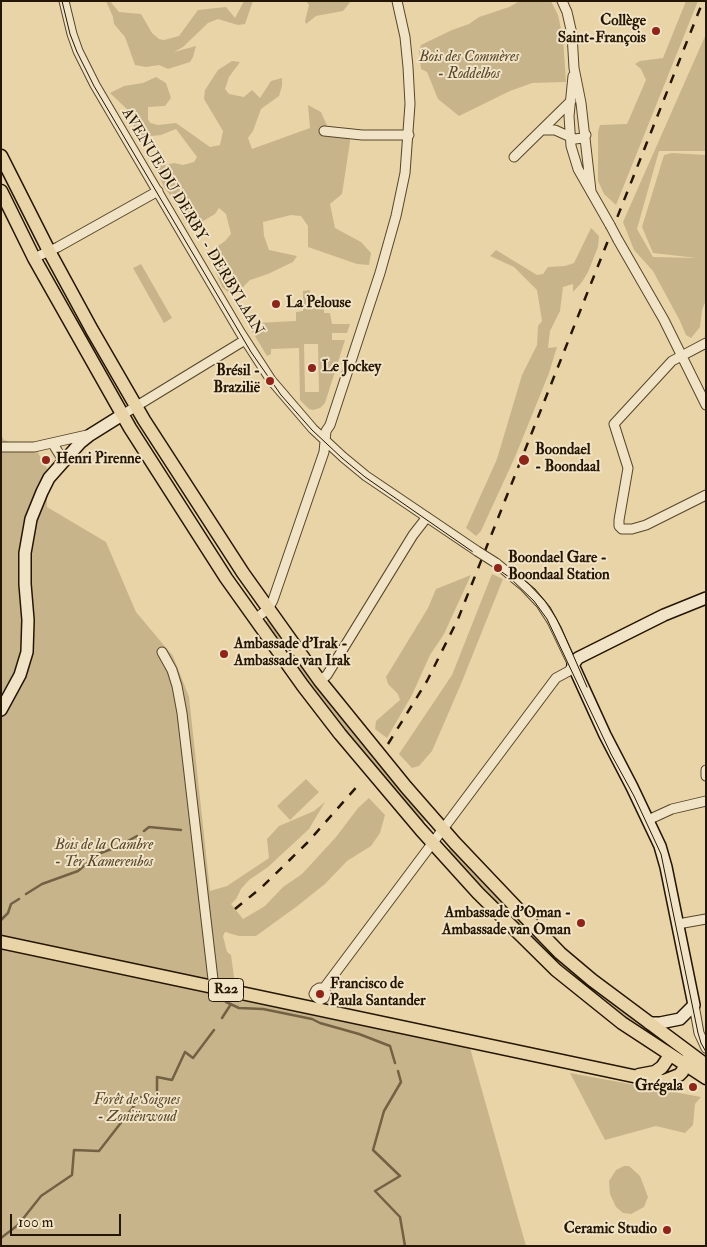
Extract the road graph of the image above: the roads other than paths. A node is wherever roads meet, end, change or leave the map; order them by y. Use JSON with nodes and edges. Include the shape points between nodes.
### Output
{"nodes":[{"id":1,"x":64,"y":1,"type":"edge"},
{"id":2,"x":397,"y":1,"type":"edge"},
{"id":3,"x":563,"y":2,"type":"edge"},
{"id":4,"x":574,"y":68,"type":"junction"},
{"id":5,"x":570,"y":102,"type":"junction"},
{"id":6,"x":581,"y":103,"type":"junction"},
{"id":7,"x":543,"y":130,"type":"junction"},
{"id":8,"x":324,"y":131,"type":"dead end"},
{"id":9,"x":409,"y":135,"type":"junction"},
{"id":10,"x":586,"y":135,"type":"junction"},
{"id":11,"x":570,"y":137,"type":"junction"},
{"id":12,"x":1,"y":156,"type":"edge"},
{"id":13,"x":514,"y":157,"type":"dead end"},
{"id":14,"x":587,"y":160,"type":"junction"},
{"id":15,"x":576,"y":163,"type":"junction"},
{"id":16,"x":1,"y":191,"type":"edge"},
{"id":17,"x":158,"y":191,"type":"junction"},
{"id":18,"x":591,"y":191,"type":"junction"},
{"id":19,"x":49,"y":251,"type":"junction"},
{"id":20,"x":34,"y":258,"type":"junction"},
{"id":21,"x":245,"y":340,"type":"junction"},
{"id":22,"x":706,"y":343,"type":"edge"},
{"id":23,"x":682,"y":356,"type":"junction"},
{"id":24,"x":706,"y":405,"type":"edge"},
{"id":25,"x":136,"y":406,"type":"junction"},
{"id":26,"x":122,"y":415,"type":"junction"},
{"id":27,"x":90,"y":434,"type":"junction"},
{"id":28,"x":325,"y":441,"type":"junction"},
{"id":29,"x":53,"y":444,"type":"junction"},
{"id":30,"x":1,"y":447,"type":"edge"},
{"id":31,"x":64,"y":460,"type":"junction"},
{"id":32,"x":706,"y":495,"type":"edge"},
{"id":33,"x":427,"y":517,"type":"junction"},
{"id":34,"x":706,"y":598,"type":"edge"},
{"id":35,"x":268,"y":609,"type":"junction"},
{"id":36,"x":255,"y":619,"type":"junction"},
{"id":37,"x":162,"y":652,"type":"dead end"},
{"id":38,"x":573,"y":665,"type":"junction"},
{"id":39,"x":320,"y":681,"type":"junction"},
{"id":40,"x":1,"y":710,"type":"edge"},
{"id":41,"x":706,"y":770,"type":"edge"},
{"id":42,"x":706,"y":776,"type":"edge"},
{"id":43,"x":706,"y":802,"type":"edge"},
{"id":44,"x":648,"y":820,"type":"junction"},
{"id":45,"x":443,"y":829,"type":"junction"},
{"id":46,"x":433,"y":843,"type":"junction"},
{"id":47,"x":706,"y":919,"type":"edge"},
{"id":48,"x":678,"y":924,"type":"junction"},
{"id":49,"x":1,"y":942,"type":"edge"},
{"id":50,"x":214,"y":988,"type":"junction"},
{"id":51,"x":324,"y":988,"type":"dead end"},
{"id":52,"x":694,"y":1005,"type":"junction"},
{"id":53,"x":649,"y":1023,"type":"junction"},
{"id":54,"x":706,"y":1048,"type":"edge"},
{"id":55,"x":688,"y":1051,"type":"junction"},
{"id":56,"x":670,"y":1055,"type":"junction"},
{"id":57,"x":706,"y":1065,"type":"edge"},
{"id":58,"x":686,"y":1066,"type":"junction"},
{"id":59,"x":636,"y":1076,"type":"junction"},
{"id":60,"x":706,"y":1078,"type":"edge"}],
"edges":[{"from":1,"to":17,"type":"street","name":"AVENUE DU DERBY - DERBYLAAN","via":[[84,64]]},
{"from":2,"to":9,"type":"street","via":[[408,67]]},
{"from":3,"to":4,"type":"street","via":[[572,34]]},
{"from":4,"to":5,"type":"street"},
{"from":4,"to":6,"type":"street"},
{"from":5,"to":6,"type":"street","via":[[578,100]]},
{"from":5,"to":7,"type":"street"},
{"from":5,"to":11,"type":"street"},
{"from":6,"to":10,"type":"street"},
{"from":7,"to":11,"type":"street","via":[[555,130]]},
{"from":7,"to":13,"type":"street"},
{"from":8,"to":9,"type":"street"},
{"from":9,"to":28,"type":"street","via":[[396,216]]},
{"from":10,"to":11,"type":"street","via":[[580,139]]},
{"from":10,"to":14,"type":"street"},
{"from":11,"to":15,"type":"street"},
{"from":12,"to":19,"type":"main road"},
{"from":14,"to":15,"type":"street","via":[[584,166]]},
{"from":14,"to":18,"type":"street"},
{"from":15,"to":18,"type":"street"},
{"from":16,"to":20,"type":"main road"},
{"from":17,"to":19,"type":"street"},
{"from":17,"to":21,"type":"street","name":"AVENUE DU DERBY - DERBYLAAN"},
{"from":18,"to":23,"type":"street","bridge":true},
{"from":19,"to":20,"type":"street"},
{"from":19,"to":25,"type":"main road"},
{"from":20,"to":26,"type":"main road"},
{"from":21,"to":25,"type":"street"},
{"from":21,"to":28,"type":"street","name":"AVENUE DU DERBY - DERBYLAAN","via":[[282,394]]},
{"from":22,"to":23,"type":"street"},
{"from":23,"to":24,"type":"street"},
{"from":23,"to":32,"type":"street","via":[[672,361],[614,424],[628,468],[619,526],[626,530],[646,525]]},
{"from":25,"to":26,"type":"street"},
{"from":25,"to":35,"type":"main road","via":[[203,514]]},
{"from":26,"to":27,"type":"street"},
{"from":26,"to":36,"type":"main road"},
{"from":27,"to":29,"type":"street"},
{"from":27,"to":31,"type":"street"},
{"from":28,"to":33,"type":"street","name":"AVENUE DU DERBY - DERBYLAAN","via":[[366,476]]},
{"from":28,"to":35,"type":"street","via":[[324,452]]},
{"from":29,"to":30,"type":"street"},
{"from":29,"to":31,"type":"street"},
{"from":31,"to":40,"type":"street","via":[[42,492],[31,520],[25,553],[26,652],[20,675]]},
{"from":33,"to":38,"type":"street","name":"AVENUE DU DERBY - DERBYLAAN","bridge":true,"via":[[496,563],[530,591],[552,621]]},
{"from":33,"to":39,"type":"street","via":[[327,675]]},
{"from":34,"to":38,"type":"street","via":[[578,658]]},
{"from":35,"to":36,"type":"street"},
{"from":35,"to":39,"type":"main road"},
{"from":36,"to":46,"type":"main road","via":[[340,734]]},
{"from":37,"to":50,"type":"street","via":[[172,670],[182,713]]},
{"from":38,"to":44,"type":"street"},
{"from":38,"to":45,"type":"street","via":[[556,678]]},
{"from":39,"to":45,"type":"main road"},
{"from":41,"to":42,"type":"street"},
{"from":43,"to":44,"type":"street","via":[[672,809]]},
{"from":44,"to":48,"type":"street","via":[[665,861]]},
{"from":45,"to":46,"type":"street"},
{"from":45,"to":53,"type":"main road","via":[[560,953]]},
{"from":46,"to":51,"type":"street"},
{"from":46,"to":56,"type":"main road","via":[[556,970],[622,1023]]},
{"from":47,"to":48,"type":"street"},
{"from":48,"to":52,"type":"street"},
{"from":49,"to":50,"type":"main road","number":"R22"},
{"from":50,"to":59,"type":"main road","number":"R22"},
{"from":52,"to":53,"type":"street","via":[[680,1019]]},
{"from":52,"to":54,"type":"street"},
{"from":53,"to":55,"type":"main road"},
{"from":55,"to":56,"type":"main road"},
{"from":55,"to":57,"type":"main road"},
{"from":55,"to":58,"type":"main road"},
{"from":56,"to":58,"type":"main road"},
{"from":56,"to":59,"type":"main road","number":"R22","via":[[655,1072]]},
{"from":58,"to":59,"type":"main road","number":"R22","via":[[679,1075],[664,1081]]},
{"from":58,"to":60,"type":"main road"}]}
